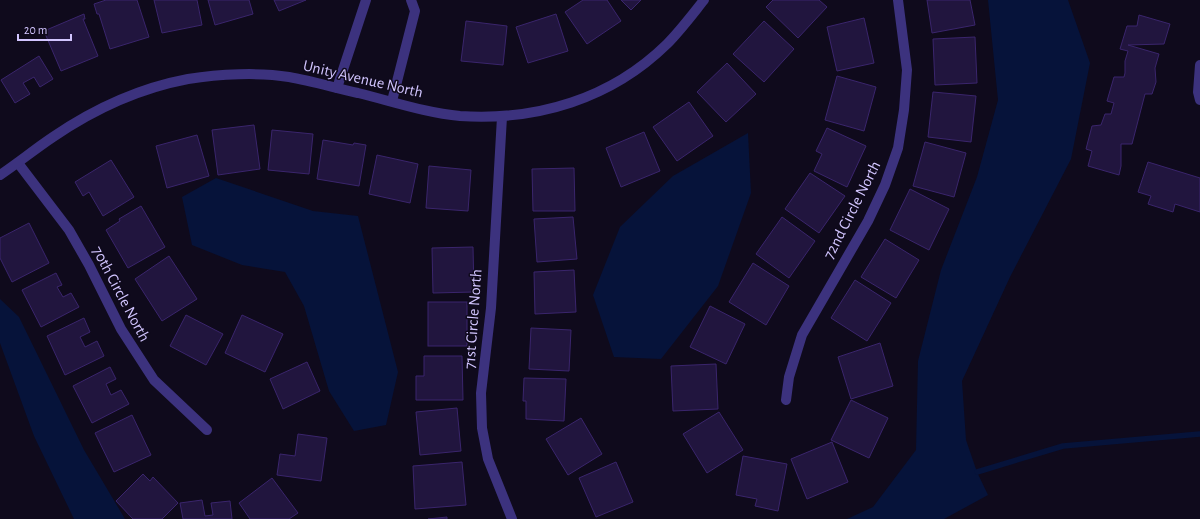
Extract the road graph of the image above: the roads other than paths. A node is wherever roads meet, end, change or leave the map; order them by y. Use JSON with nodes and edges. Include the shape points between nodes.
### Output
{"nodes":[{"id":1,"x":366,"y":0,"type":"edge"},
{"id":2,"x":411,"y":0,"type":"edge"},
{"id":3,"x":704,"y":0,"type":"edge"},
{"id":4,"x":898,"y":0,"type":"edge"},
{"id":5,"x":1200,"y":65,"type":"edge"},
{"id":6,"x":337,"y":88,"type":"junction"},
{"id":7,"x":1200,"y":100,"type":"edge"},
{"id":8,"x":392,"y":101,"type":"junction"},
{"id":9,"x":502,"y":117,"type":"junction"},
{"id":10,"x":18,"y":163,"type":"junction"},
{"id":11,"x":0,"y":175,"type":"edge"},
{"id":12,"x":786,"y":400,"type":"dead end"},
{"id":13,"x":207,"y":430,"type":"dead end"},
{"id":14,"x":512,"y":519,"type":"edge"}],
"edges":[{"from":1,"to":6,"type":"street"},
{"from":2,"to":8,"type":"street","via":[[415,11]]},
{"from":3,"to":9,"type":"street","name":"Unity Avenue North","via":[[666,45],[638,69],[606,89],[534,114]]},
{"from":4,"to":12,"type":"street","name":"72nd Circle North","via":[[906,70],[904,110],[898,148],[885,186],[868,221],[802,335],[789,377]]},
{"from":5,"to":7,"type":"street"},
{"from":6,"to":8,"type":"street","name":"Unity Avenue North"},
{"from":6,"to":10,"type":"street","name":"Unity Avenue North","via":[[288,77],[239,74],[189,79],[141,91],[96,111],[53,137]]},
{"from":8,"to":9,"type":"street","name":"Unity Avenue North","via":[[459,116]]},
{"from":9,"to":14,"type":"street","name":"71st Circle North","via":[[490,322],[482,394],[482,428],[488,459]]},
{"from":10,"to":11,"type":"street","name":"Unity Avenue North"},
{"from":10,"to":13,"type":"street","name":"70th Circle North","via":[[69,230],[121,329],[154,380]]}]}
